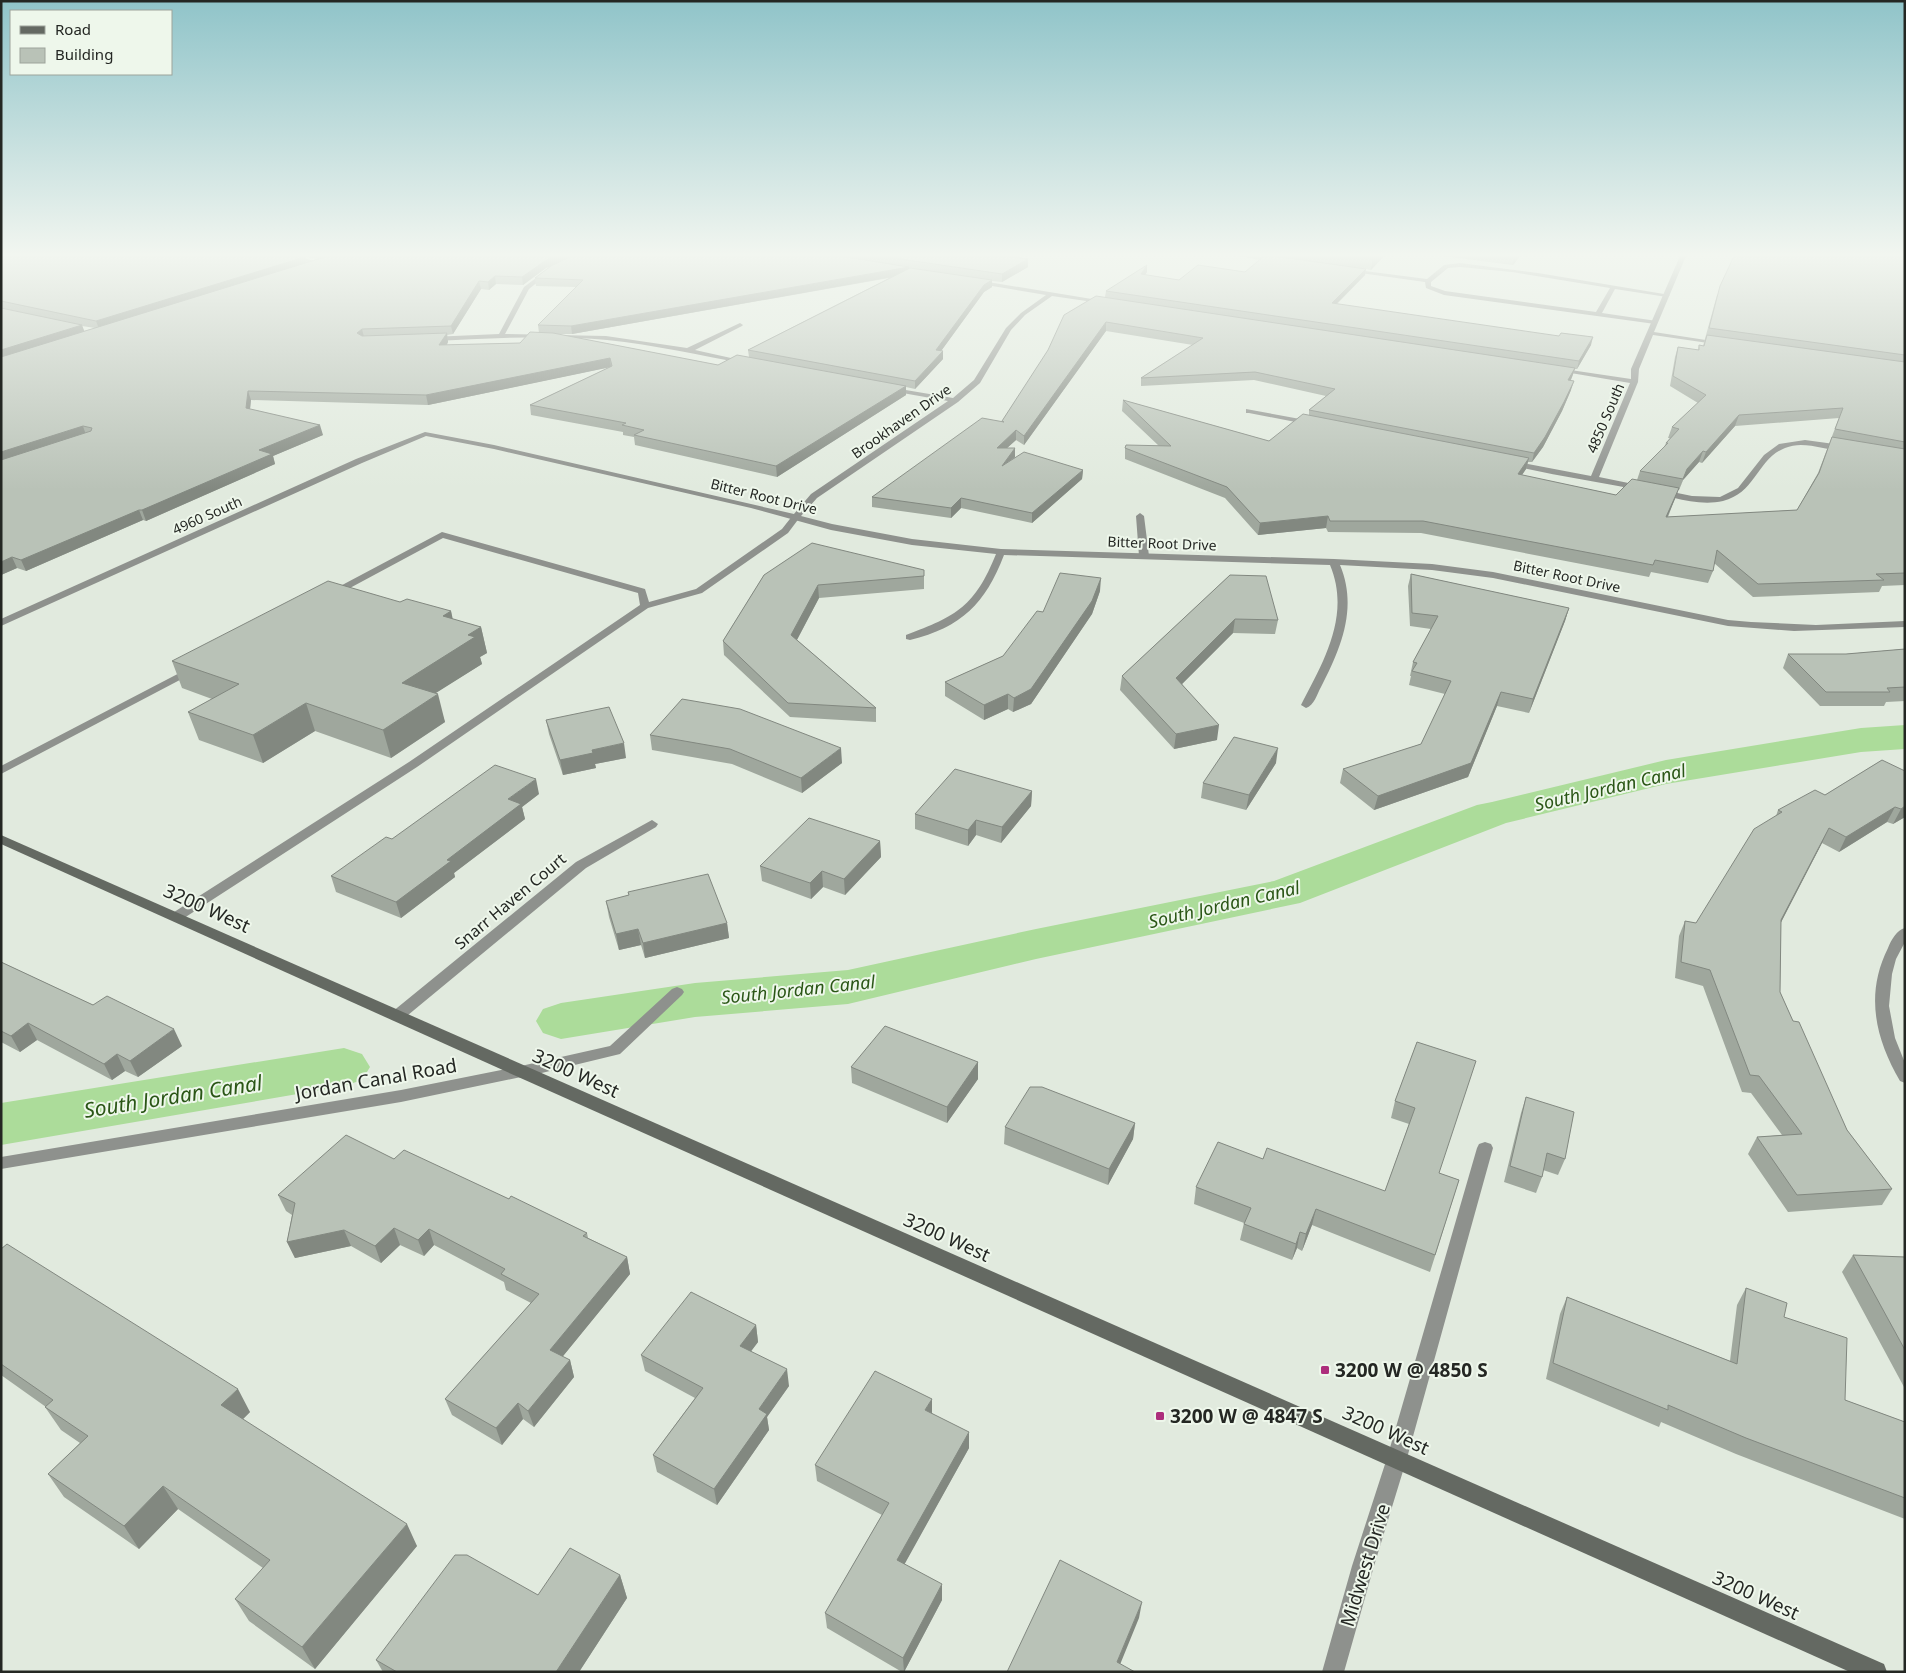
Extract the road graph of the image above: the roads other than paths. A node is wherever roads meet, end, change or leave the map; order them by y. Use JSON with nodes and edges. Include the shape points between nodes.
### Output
{"nodes":[{"id":1,"x":722,"y":334,"type":"edge"},
{"id":2,"x":1005,"y":334,"type":"edge"},
{"id":3,"x":1650,"y":334,"type":"edge"},
{"id":4,"x":1658,"y":334,"type":"edge"},
{"id":5,"x":501,"y":336,"type":"joint"},
{"id":6,"x":422,"y":339,"type":"edge"},
{"id":7,"x":1729,"y":344,"type":"edge"},
{"id":8,"x":687,"y":351,"type":"junction"},
{"id":9,"x":755,"y":364,"type":"edge"},
{"id":10,"x":1554,"y":370,"type":"edge"},
{"id":11,"x":1634,"y":382,"type":"junction"},
{"id":12,"x":880,"y":387,"type":"edge"},
{"id":13,"x":955,"y":400,"type":"junction"},
{"id":14,"x":1249,"y":412,"type":"dead end"},
{"id":15,"x":1316,"y":424,"type":"edge"},
{"id":16,"x":425,"y":434,"type":"joint"},
{"id":17,"x":1857,"y":450,"type":"edge"},
{"id":18,"x":1508,"y":462,"type":"edge"},
{"id":19,"x":1594,"y":478,"type":"junction"},
{"id":20,"x":1140,"y":516,"type":"dead end"},
{"id":21,"x":796,"y":517,"type":"junction"},
{"id":22,"x":1001,"y":552,"type":"junction"},
{"id":23,"x":1144,"y":556,"type":"junction"},
{"id":24,"x":1334,"y":562,"type":"junction"},
{"id":25,"x":322,"y":600,"type":"edge"},
{"id":26,"x":645,"y":606,"type":"junction"},
{"id":27,"x":1,"y":623,"type":"edge"},
{"id":28,"x":1905,"y":624,"type":"edge"},
{"id":29,"x":910,"y":637,"type":"dead end"},
{"id":30,"x":200,"y":664,"type":"edge"},
{"id":31,"x":1306,"y":705,"type":"dead end"},
{"id":32,"x":1,"y":771,"type":"edge"},
{"id":33,"x":652,"y":824,"type":"dead end"},
{"id":34,"x":1,"y":839,"type":"edge"},
{"id":35,"x":176,"y":917,"type":"junction"},
{"id":36,"x":1905,"y":932,"type":"edge"},
{"id":37,"x":677,"y":992,"type":"dead end"},
{"id":38,"x":397,"y":1016,"type":"junction"},
{"id":39,"x":521,"y":1072,"type":"junction"},
{"id":40,"x":1905,"y":1077,"type":"edge"},
{"id":41,"x":1484,"y":1148,"type":"dead end"},
{"id":42,"x":1,"y":1162,"type":"edge"},
{"id":43,"x":1397,"y":1458,"type":"junction"},
{"id":44,"x":1333,"y":1672,"type":"edge"},
{"id":45,"x":1876,"y":1672,"type":"edge"}],
"edges":[{"from":1,"to":8,"type":"street"},
{"from":2,"to":13,"type":"street","name":"Brookhaven Drive","via":[[977,381]]},
{"from":3,"to":11,"type":"street","name":"4850 South","via":[[1635,369]]},
{"from":4,"to":7,"type":"street"},
{"from":5,"to":6,"type":"street"},
{"from":5,"to":8,"type":"street","via":[[606,338]]},
{"from":8,"to":9,"type":"street"},
{"from":10,"to":11,"type":"street"},
{"from":11,"to":19,"type":"street","name":"4850 South"},
{"from":12,"to":13,"type":"street"},
{"from":13,"to":21,"type":"street","name":"Brookhaven Drive","via":[[814,496]]},
{"from":14,"to":15,"type":"street"},
{"from":16,"to":21,"type":"street","name":"Bitter Root Drive","via":[[504,449]]},
{"from":16,"to":27,"type":"street","name":"4960 South","via":[[358,461]]},
{"from":17,"to":19,"type":"street","via":[[1810,443],[1782,446],[1773,450],[1741,491],[1719,500],[1676,495]]},
{"from":18,"to":19,"type":"street"},
{"from":20,"to":23,"type":"street"},
{"from":21,"to":22,"type":"street","name":"Bitter Root Drive","via":[[904,540]]},
{"from":21,"to":26,"type":"street","name":"Brookhaven Drive","via":[[785,532],[699,591]]},
{"from":22,"to":23,"type":"street","name":"Bitter Root Drive"},
{"from":22,"to":29,"type":"street","via":[[994,570],[970,607],[942,624]]},
{"from":23,"to":24,"type":"street","name":"Bitter Root Drive"},
{"from":24,"to":28,"type":"street","name":"Bitter Root Drive","via":[[1432,567],[1494,575],[1764,628]]},
{"from":24,"to":31,"type":"street","via":[[1342,584],[1343,615],[1331,658]]},
{"from":25,"to":26,"type":"street","via":[[442,535],[642,591]]},
{"from":26,"to":35,"type":"street","name":"Brookhaven Drive","via":[[322,826]]},
{"from":30,"to":32,"type":"street"},
{"from":33,"to":38,"type":"street","name":"Snarr Haven Court","via":[[581,865]]},
{"from":34,"to":35,"type":"street","name":"3200 West"},
{"from":35,"to":38,"type":"street","name":"3200 West"},
{"from":36,"to":40,"type":"street","via":[[1885,966],[1881,1006],[1892,1053]]},
{"from":37,"to":39,"type":"street","name":"Jordan Canal Road","via":[[615,1050]]},
{"from":38,"to":39,"type":"street","name":"3200 West"},
{"from":39,"to":42,"type":"street","name":"Jordan Canal Road","via":[[401,1096]]},
{"from":39,"to":43,"type":"street","name":"3200 West"},
{"from":41,"to":43,"type":"street","name":"Midwest Drive"},
{"from":43,"to":44,"type":"street","name":"Midwest Drive"},
{"from":43,"to":45,"type":"street","name":"3200 West"}]}
